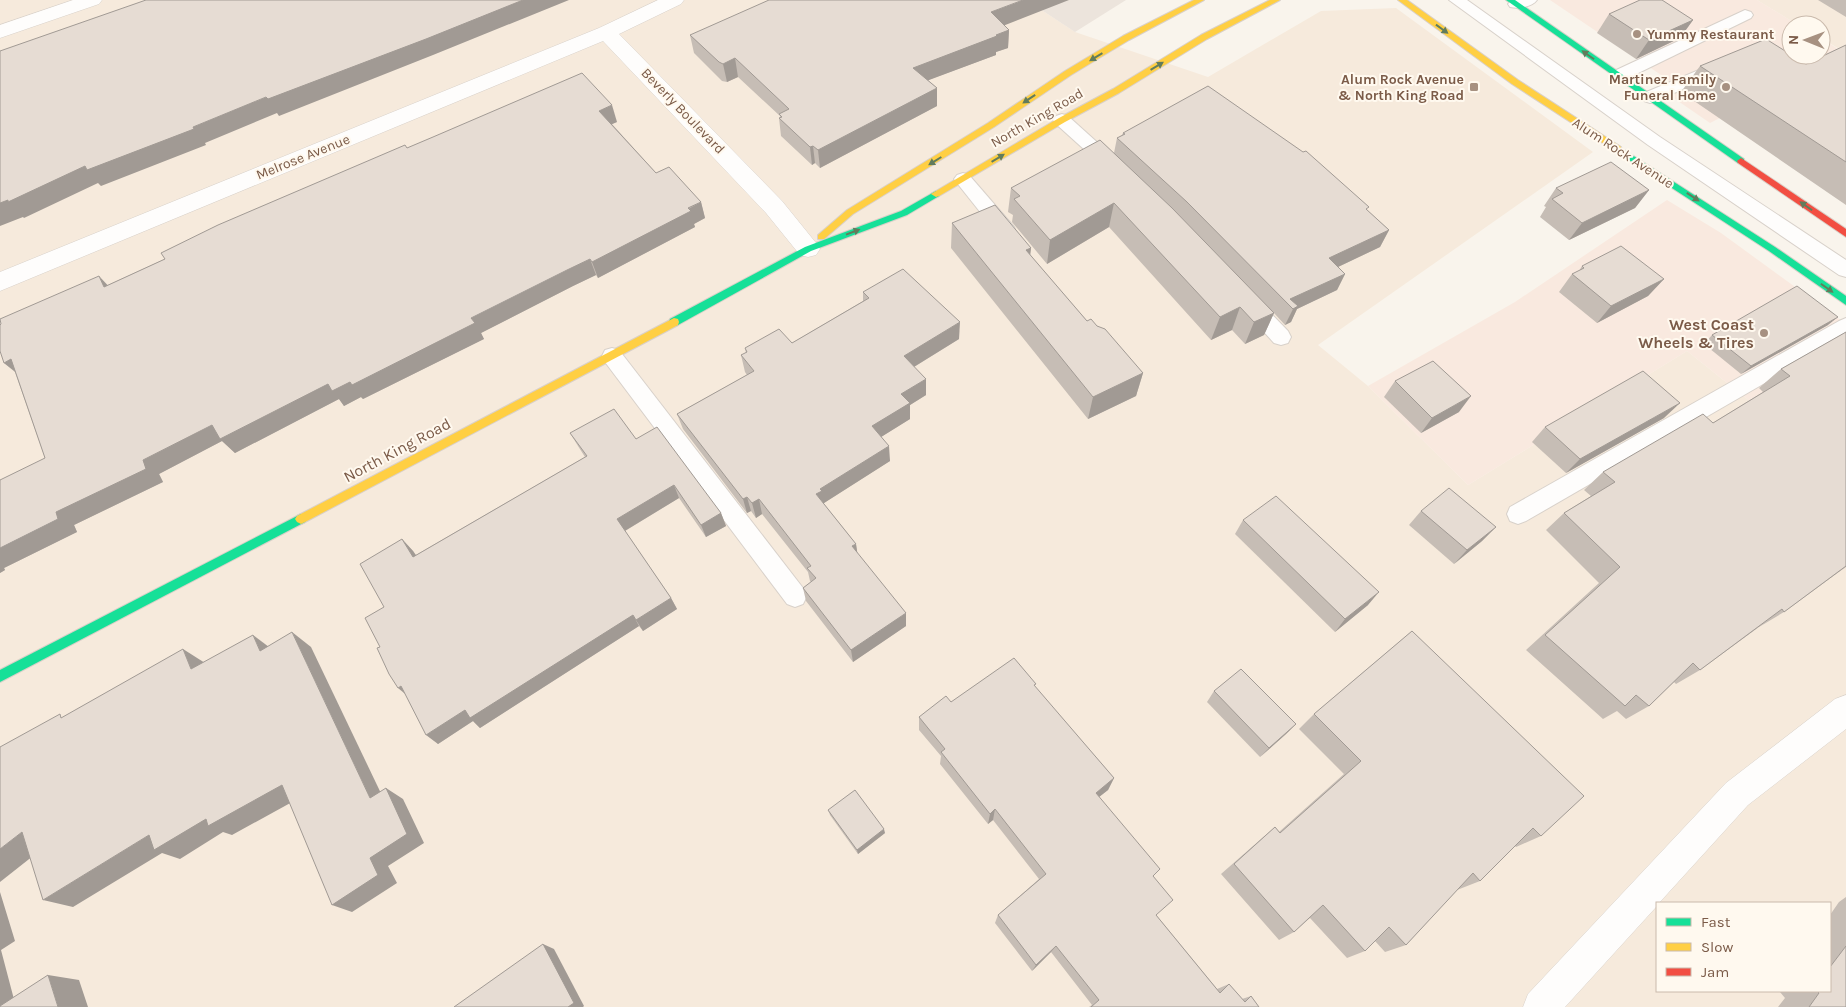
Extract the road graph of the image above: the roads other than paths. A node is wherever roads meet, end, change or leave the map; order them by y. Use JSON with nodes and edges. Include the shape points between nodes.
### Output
{"nodes":[{"id":1,"x":92,"y":0,"type":"edge"},
{"id":2,"x":674,"y":0,"type":"edge"},
{"id":3,"x":1200,"y":0,"type":"edge"},
{"id":4,"x":1276,"y":0,"type":"edge"},
{"id":5,"x":1402,"y":0,"type":"edge"},
{"id":6,"x":1458,"y":0,"type":"edge"},
{"id":7,"x":1518,"y":2,"type":"edge"},
{"id":8,"x":1745,"y":15,"type":"dead end"},
{"id":9,"x":0,"y":32,"type":"edge"},
{"id":10,"x":606,"y":32,"type":"junction"},
{"id":11,"x":1736,"y":59,"type":"edge"},
{"id":12,"x":1618,"y":76,"type":"junction"},
{"id":13,"x":1650,"y":97,"type":"junction"},
{"id":14,"x":1062,"y":120,"type":"junction"},
{"id":15,"x":1124,"y":176,"type":"edge"},
{"id":16,"x":962,"y":179,"type":"junction"},
{"id":17,"x":1846,"y":234,"type":"edge"},
{"id":18,"x":1018,"y":244,"type":"edge"},
{"id":19,"x":808,"y":249,"type":"junction"},
{"id":20,"x":1846,"y":270,"type":"edge"},
{"id":21,"x":0,"y":282,"type":"edge"},
{"id":22,"x":1234,"y":288,"type":"edge"},
{"id":23,"x":1846,"y":301,"type":"edge"},
{"id":24,"x":1846,"y":326,"type":"edge"},
{"id":25,"x":1281,"y":337,"type":"dead end"},
{"id":26,"x":612,"y":356,"type":"junction"},
{"id":27,"x":1518,"y":514,"type":"dead end"},
{"id":28,"x":795,"y":596,"type":"dead end"},
{"id":29,"x":0,"y":676,"type":"edge"},
{"id":30,"x":1846,"y":710,"type":"edge"},
{"id":31,"x":1541,"y":1007,"type":"edge"}],
"edges":[{"from":1,"to":9,"type":"street"},
{"from":2,"to":10,"type":"street"},
{"from":3,"to":19,"type":"main road","name":"North King Road","one_way":true,"via":[[1126,38],[850,212]]},
{"from":14,"to":4,"type":"main road","name":"North King Road","one_way":true,"via":[[1204,37]]},
{"from":5,"to":23,"type":"main road","name":"Alum Rock Avenue","one_way":true,"via":[[1515,82],[1772,249]]},
{"from":6,"to":20,"type":"lane","name":"Alum Rock Avenue","via":[[1654,141]]},
{"from":12,"to":7,"type":"main road","one_way":true},
{"from":8,"to":12,"type":"lane"},
{"from":10,"to":19,"type":"street","name":"Beverly Boulevard","via":[[774,207]]},
{"from":10,"to":21,"type":"street","name":"Melrose Avenue"},
{"from":11,"to":13,"type":"lane"},
{"from":12,"to":13,"type":"main road"},
{"from":17,"to":13,"type":"main road","one_way":true},
{"from":14,"to":15,"type":"lane"},
{"from":16,"to":14,"type":"main road","name":"North King Road","one_way":true},
{"from":16,"to":18,"type":"lane"},
{"from":19,"to":16,"type":"main road","name":"North King Road","one_way":true,"via":[[904,213]]},
{"from":19,"to":26,"type":"main road","name":"North King Road"},
{"from":22,"to":25,"type":"lane"},
{"from":24,"to":27,"type":"lane"},
{"from":26,"to":28,"type":"lane"},
{"from":26,"to":29,"type":"main road","name":"North King Road"},
{"from":30,"to":31,"type":"street","via":[[1738,794]]}]}
